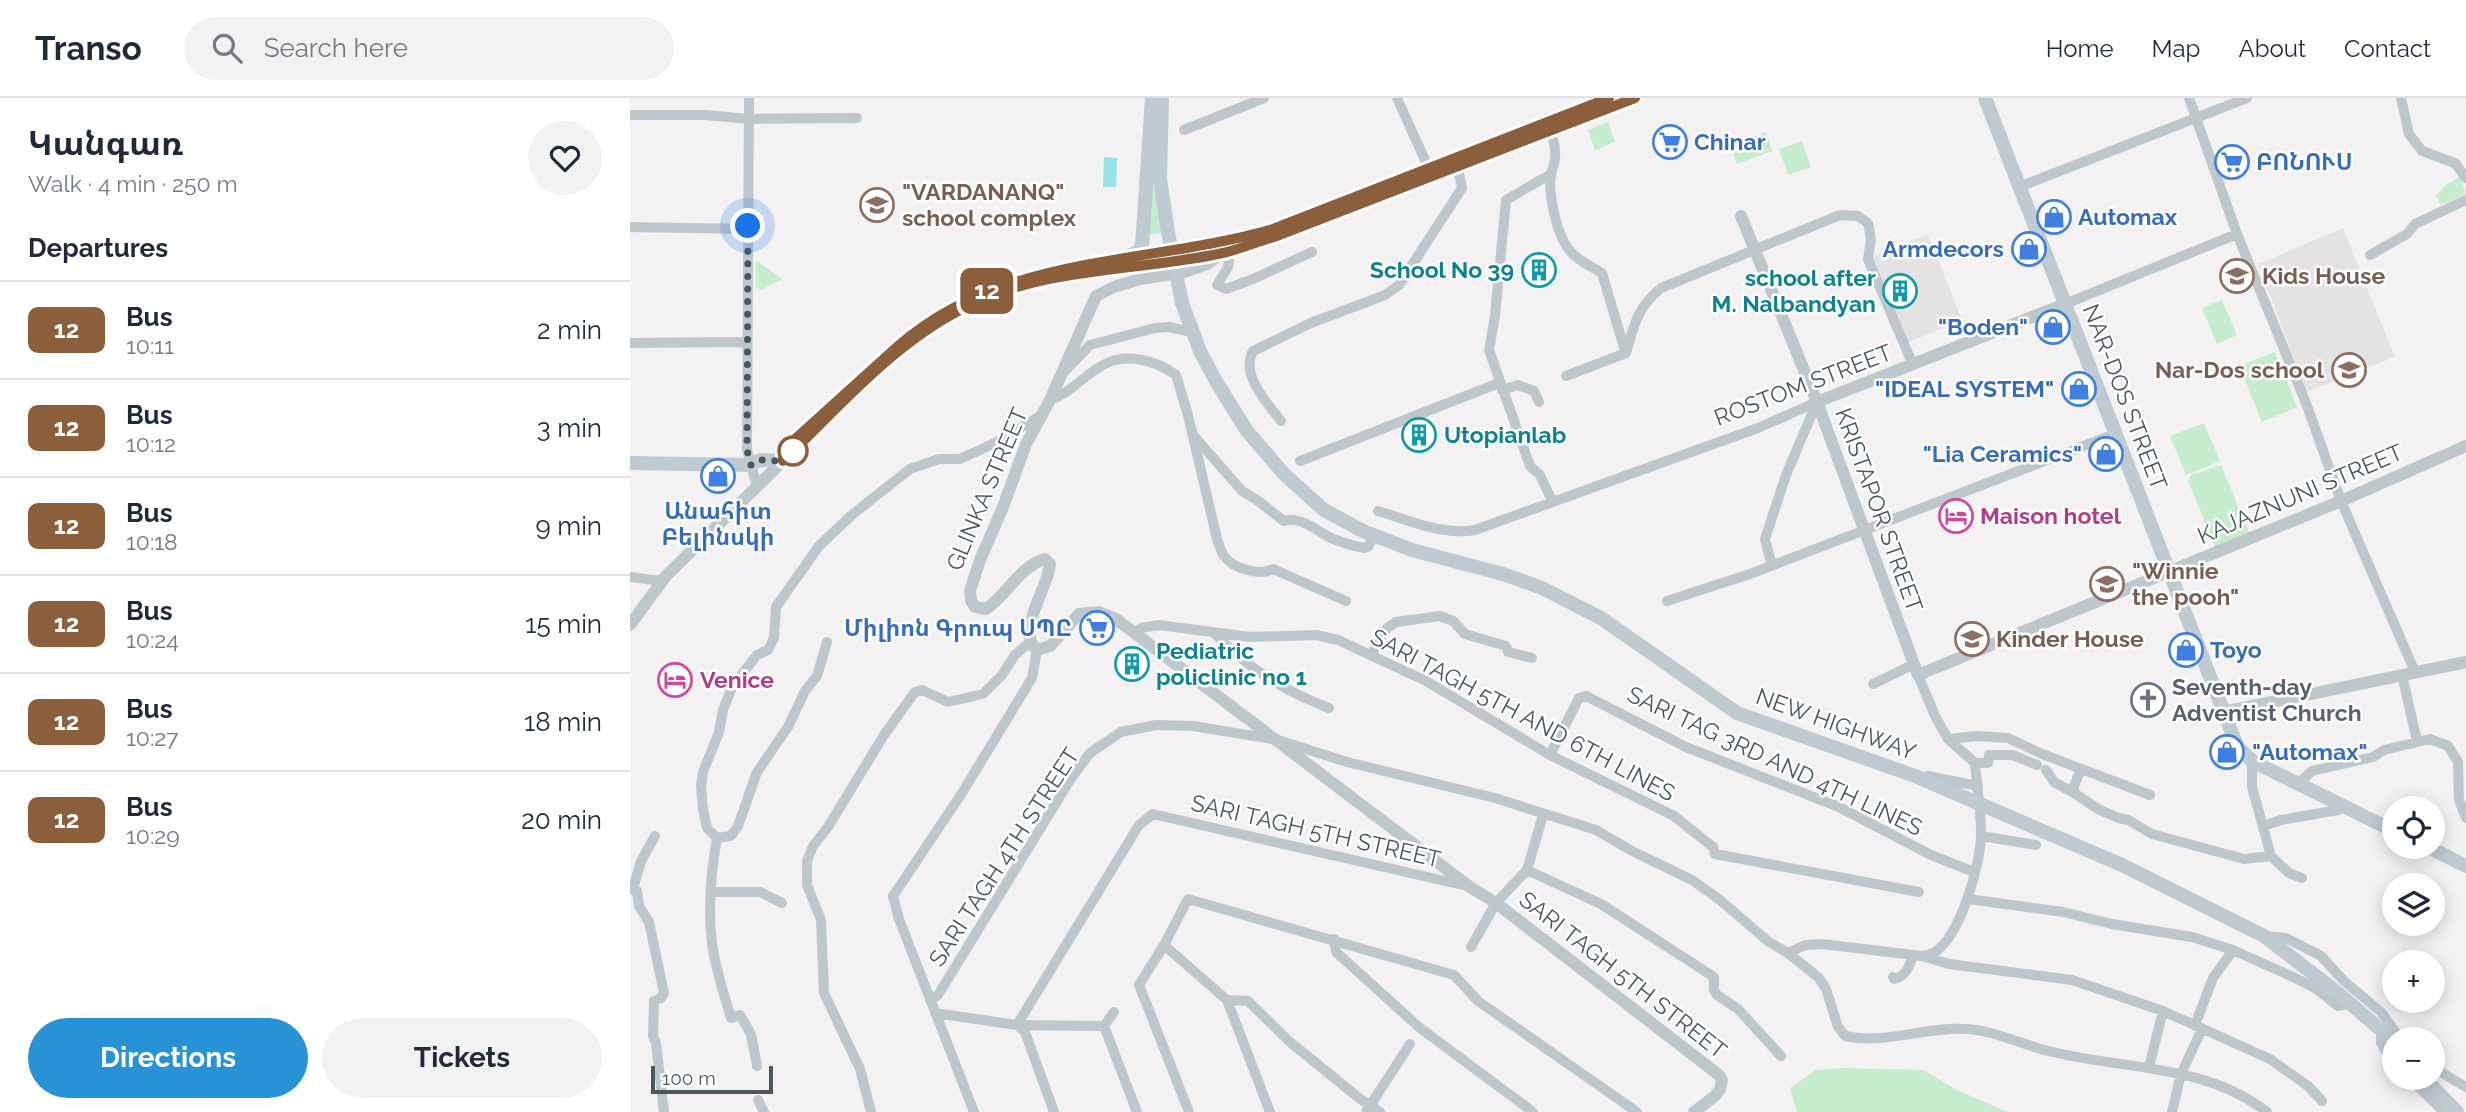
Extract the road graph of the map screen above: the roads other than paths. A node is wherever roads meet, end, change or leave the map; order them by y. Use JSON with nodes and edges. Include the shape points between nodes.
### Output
{"nodes":[{"id":1,"x":749,"y":98,"type":"edge"},
{"id":2,"x":1152,"y":98,"type":"edge"},
{"id":3,"x":1162,"y":98,"type":"edge"},
{"id":4,"x":1264,"y":98,"type":"edge"},
{"id":5,"x":1397,"y":98,"type":"edge"},
{"id":6,"x":1609,"y":98,"type":"edge"},
{"id":7,"x":1635,"y":98,"type":"edge"},
{"id":8,"x":1985,"y":98,"type":"edge"},
{"id":9,"x":2189,"y":98,"type":"edge"},
{"id":10,"x":2247,"y":98,"type":"edge"},
{"id":11,"x":2401,"y":98,"type":"edge"},
{"id":12,"x":630,"y":115,"type":"edge"},
{"id":13,"x":2195,"y":117,"type":"junction"},
{"id":14,"x":857,"y":118,"type":"dead end"},
{"id":15,"x":748,"y":119,"type":"junction"},
{"id":16,"x":1549,"y":127,"type":"junction"},
{"id":17,"x":1184,"y":130,"type":"dead end"},
{"id":18,"x":1457,"y":163,"type":"junction"},
{"id":19,"x":1429,"y":169,"type":"junction"},
{"id":20,"x":1551,"y":174,"type":"junction"},
{"id":21,"x":2466,"y":178,"type":"edge"},
{"id":22,"x":2019,"y":187,"type":"junction"},
{"id":23,"x":2466,"y":200,"type":"edge"},
{"id":24,"x":1741,"y":216,"type":"dead end"},
{"id":25,"x":630,"y":228,"type":"edge"},
{"id":26,"x":747,"y":229,"type":"junction"},
{"id":27,"x":2236,"y":234,"type":"junction"},
{"id":28,"x":1754,"y":249,"type":"junction"},
{"id":29,"x":1312,"y":252,"type":"dead end"},
{"id":30,"x":1223,"y":253,"type":"junction"},
{"id":31,"x":2370,"y":255,"type":"dead end"},
{"id":32,"x":1127,"y":257,"type":"junction"},
{"id":33,"x":1142,"y":265,"type":"junction"},
{"id":34,"x":2065,"y":304,"type":"junction"},
{"id":35,"x":1192,"y":332,"type":"junction"},
{"id":36,"x":747,"y":342,"type":"junction"},
{"id":37,"x":630,"y":343,"type":"edge"},
{"id":38,"x":1626,"y":353,"type":"junction"},
{"id":39,"x":1913,"y":365,"type":"junction"},
{"id":40,"x":1062,"y":374,"type":"junction"},
{"id":41,"x":1566,"y":376,"type":"dead end"},
{"id":42,"x":1501,"y":387,"type":"junction"},
{"id":43,"x":1050,"y":400,"type":"junction"},
{"id":44,"x":1538,"y":402,"type":"dead end"},
{"id":45,"x":1817,"y":402,"type":"junction"},
{"id":46,"x":1040,"y":416,"type":"junction"},
{"id":47,"x":1281,"y":421,"type":"dead end"},
{"id":48,"x":1192,"y":433,"type":"junction"},
{"id":49,"x":2115,"y":434,"type":"junction"},
{"id":50,"x":2466,"y":446,"type":"edge"},
{"id":51,"x":783,"y":461,"type":"junction"},
{"id":52,"x":1300,"y":461,"type":"dead end"},
{"id":53,"x":630,"y":463,"type":"edge"},
{"id":54,"x":751,"y":465,"type":"junction"},
{"id":55,"x":757,"y":487,"type":"junction"},
{"id":56,"x":1552,"y":501,"type":"junction"},
{"id":57,"x":2341,"y":501,"type":"junction"},
{"id":58,"x":1378,"y":511,"type":"dead end"},
{"id":59,"x":1863,"y":530,"type":"junction"},
{"id":60,"x":1374,"y":535,"type":"junction"},
{"id":61,"x":1772,"y":566,"type":"junction"},
{"id":62,"x":2169,"y":572,"type":"junction"},
{"id":63,"x":630,"y":578,"type":"edge"},
{"id":64,"x":662,"y":581,"type":"junction"},
{"id":65,"x":1346,"y":601,"type":"dead end"},
{"id":66,"x":1667,"y":601,"type":"dead end"},
{"id":67,"x":630,"y":625,"type":"edge"},
{"id":68,"x":1134,"y":633,"type":"junction"},
{"id":69,"x":1213,"y":633,"type":"junction"},
{"id":70,"x":827,"y":642,"type":"dead end"},
{"id":71,"x":1034,"y":646,"type":"junction"},
{"id":72,"x":1371,"y":655,"type":"junction"},
{"id":73,"x":1532,"y":658,"type":"dead end"},
{"id":74,"x":2466,"y":662,"type":"edge"},
{"id":75,"x":1916,"y":670,"type":"junction"},
{"id":76,"x":2408,"y":673,"type":"junction"},
{"id":77,"x":1873,"y":684,"type":"dead end"},
{"id":78,"x":1329,"y":708,"type":"dead end"},
{"id":79,"x":2223,"y":712,"type":"junction"},
{"id":80,"x":1948,"y":739,"type":"junction"},
{"id":81,"x":1278,"y":740,"type":"junction"},
{"id":82,"x":2417,"y":741,"type":"junction"},
{"id":83,"x":1550,"y":755,"type":"junction"},
{"id":84,"x":2252,"y":761,"type":"junction"},
{"id":85,"x":1975,"y":763,"type":"junction"},
{"id":86,"x":2081,"y":769,"type":"junction"},
{"id":87,"x":2299,"y":783,"type":"junction"},
{"id":88,"x":2074,"y":793,"type":"junction"},
{"id":89,"x":2150,"y":795,"type":"dead end"},
{"id":90,"x":1980,"y":798,"type":"junction"},
{"id":91,"x":2345,"y":807,"type":"junction"},
{"id":92,"x":1543,"y":815,"type":"junction"},
{"id":93,"x":2466,"y":817,"type":"edge"},
{"id":94,"x":2382,"y":825,"type":"edge"},
{"id":95,"x":2264,"y":827,"type":"junction"},
{"id":96,"x":655,"y":836,"type":"dead end"},
{"id":97,"x":1981,"y":836,"type":"junction"},
{"id":98,"x":718,"y":838,"type":"junction"},
{"id":99,"x":2036,"y":845,"type":"dead end"},
{"id":100,"x":2271,"y":856,"type":"junction"},
{"id":101,"x":2445,"y":856,"type":"edge"},
{"id":102,"x":2466,"y":866,"type":"edge"},
{"id":103,"x":1527,"y":870,"type":"junction"},
{"id":104,"x":1974,"y":872,"type":"junction"},
{"id":105,"x":2302,"y":878,"type":"dead end"},
{"id":106,"x":1471,"y":887,"type":"junction"},
{"id":107,"x":631,"y":889,"type":"edge"},
{"id":108,"x":712,"y":892,"type":"junction"},
{"id":109,"x":1919,"y":892,"type":"dead end"},
{"id":110,"x":1968,"y":899,"type":"junction"},
{"id":111,"x":782,"y":903,"type":"dead end"},
{"id":112,"x":1496,"y":903,"type":"junction"},
{"id":113,"x":2264,"y":936,"type":"junction"},
{"id":114,"x":1334,"y":939,"type":"junction"},
{"id":115,"x":1164,"y":945,"type":"junction"},
{"id":116,"x":1471,"y":947,"type":"dead end"},
{"id":117,"x":2233,"y":950,"type":"junction"},
{"id":118,"x":1788,"y":953,"type":"junction"},
{"id":119,"x":1917,"y":956,"type":"junction"},
{"id":120,"x":1893,"y":977,"type":"dead end"},
{"id":121,"x":930,"y":1000,"type":"junction"},
{"id":122,"x":1227,"y":1000,"type":"junction"},
{"id":123,"x":2348,"y":1005,"type":"junction"},
{"id":124,"x":2163,"y":1011,"type":"junction"},
{"id":125,"x":935,"y":1013,"type":"junction"},
{"id":126,"x":1114,"y":1013,"type":"dead end"},
{"id":127,"x":1017,"y":1025,"type":"junction"},
{"id":128,"x":1104,"y":1026,"type":"junction"},
{"id":129,"x":2198,"y":1027,"type":"junction"},
{"id":130,"x":2387,"y":1027,"type":"edge"},
{"id":131,"x":2382,"y":1032,"type":"edge"},
{"id":132,"x":1410,"y":1044,"type":"dead end"},
{"id":133,"x":1781,"y":1056,"type":"dead end"},
{"id":134,"x":757,"y":1066,"type":"dead end"},
{"id":135,"x":2149,"y":1067,"type":"junction"},
{"id":136,"x":2181,"y":1074,"type":"junction"},
{"id":137,"x":2445,"y":1075,"type":"edge"},
{"id":138,"x":2466,"y":1087,"type":"edge"},
{"id":139,"x":2421,"y":1090,"type":"edge"},
{"id":140,"x":2436,"y":1090,"type":"edge"},
{"id":141,"x":758,"y":1100,"type":"dead end"},
{"id":142,"x":2322,"y":1101,"type":"dead end"},
{"id":143,"x":1373,"y":1110,"type":"edge"},
{"id":144,"x":664,"y":1112,"type":"edge"},
{"id":145,"x":764,"y":1112,"type":"edge"},
{"id":146,"x":871,"y":1112,"type":"edge"},
{"id":147,"x":974,"y":1112,"type":"edge"},
{"id":148,"x":1054,"y":1112,"type":"edge"},
{"id":149,"x":1138,"y":1112,"type":"edge"},
{"id":150,"x":1189,"y":1112,"type":"edge"},
{"id":151,"x":1270,"y":1112,"type":"edge"},
{"id":152,"x":1534,"y":1112,"type":"edge"},
{"id":153,"x":1637,"y":1112,"type":"edge"},
{"id":154,"x":1694,"y":1112,"type":"edge"},
{"id":155,"x":2172,"y":1112,"type":"edge"},
{"id":156,"x":2267,"y":1112,"type":"edge"},
{"id":157,"x":2444,"y":1112,"type":"edge"},
{"id":158,"x":2457,"y":1112,"type":"edge"}],
"edges":[{"from":1,"to":15,"type":"street"},
{"from":2,"to":32,"type":"main road","via":[[1142,246]]},
{"from":3,"to":35,"type":"main road","name":"NEW HIGHWAY","bridge":true,"via":[[1160,179],[1182,303]]},
{"from":4,"to":17,"type":"street"},
{"from":5,"to":19,"type":"street"},
{"from":6,"to":16,"type":"main road"},
{"from":7,"to":16,"type":"main road"},
{"from":8,"to":22,"type":"main road","name":"NAR-DOS STREET"},
{"from":9,"to":13,"type":"street"},
{"from":10,"to":13,"type":"street"},
{"from":11,"to":21,"type":"street","via":[[2409,134],[2422,151],[2455,163]]},
{"from":12,"to":15,"type":"street"},
{"from":13,"to":22,"type":"street"},
{"from":13,"to":27,"type":"street"},
{"from":14,"to":15,"type":"street"},
{"from":15,"to":26,"type":"street"},
{"from":16,"to":18,"type":"main road"},
{"from":16,"to":20,"type":"street","via":[[1556,155]]},
{"from":18,"to":19,"type":"main road"},
{"from":18,"to":30,"type":"main road"},
{"from":18,"to":47,"type":"street","via":[[1462,188],[1399,285],[1254,351],[1248,369]]},
{"from":19,"to":33,"type":"main road","via":[[1273,229]]},
{"from":20,"to":38,"type":"street","via":[[1552,209],[1559,229],[1569,250],[1602,273]]},
{"from":20,"to":42,"type":"street","via":[[1509,197],[1504,205],[1489,350]]},
{"from":22,"to":34,"type":"main road","name":"NAR-DOS STREET"},
{"from":23,"to":31,"type":"street","via":[[2414,224],[2407,234]]},
{"from":24,"to":28,"type":"street","name":"KRISTAPOR STREET"},
{"from":25,"to":26,"type":"street"},
{"from":26,"to":36,"type":"street"},
{"from":27,"to":34,"type":"street","name":"ROSTOM STREET"},
{"from":27,"to":57,"type":"street","via":[[2306,402]]},
{"from":28,"to":38,"type":"street","via":[[1661,288],[1647,299],[1637,314]]},
{"from":28,"to":39,"type":"street","via":[[1840,215],[1858,216],[1868,223],[1868,259]]},
{"from":28,"to":45,"type":"street","name":"KRISTAPOR STREET"},
{"from":29,"to":30,"type":"street","via":[[1226,289],[1217,285],[1228,267]]},
{"from":30,"to":33,"type":"main road"},
{"from":32,"to":33,"type":"main road"},
{"from":32,"to":51,"type":"main road","via":[[1030,276],[961,302],[889,354],[783,450]]},
{"from":33,"to":40,"type":"street","name":"GLINKA STREET","via":[[1096,296]]},
{"from":33,"to":51,"type":"main road","via":[[1023,285],[961,309],[884,364]]},
{"from":34,"to":39,"type":"street","name":"ROSTOM STREET"},
{"from":34,"to":49,"type":"main road","name":"NAR-DOS STREET"},
{"from":35,"to":40,"type":"street","via":[[1155,328],[1090,345]]},
{"from":35,"to":60,"type":"main road","name":"NEW HIGHWAY","via":[[1233,410],[1284,475],[1324,510]]},
{"from":36,"to":37,"type":"street"},
{"from":36,"to":54,"type":"street","via":[[747,450]]},
{"from":38,"to":41,"type":"street"},
{"from":39,"to":45,"type":"street","name":"ROSTOM STREET"},
{"from":40,"to":43,"type":"street","name":"GLINKA STREET"},
{"from":42,"to":44,"type":"street","via":[[1520,385],[1534,391]]},
{"from":42,"to":52,"type":"street"},
{"from":42,"to":56,"type":"street","via":[[1530,466],[1540,475]]},
{"from":43,"to":46,"type":"street","name":"GLINKA STREET"},
{"from":43,"to":48,"type":"street","via":[[1107,363],[1151,361],[1176,375]]},
{"from":45,"to":56,"type":"street","name":"ROSTOM STREET","via":[[1758,428]]},
{"from":45,"to":59,"type":"street","name":"KRISTAPOR STREET"},
{"from":45,"to":61,"type":"street","via":[[1765,539]]},
{"from":46,"to":71,"type":"street","name":"GLINKA STREET","via":[[970,591],[975,607],[986,610],[1033,562],[1045,559],[1050,572],[1036,603]]},
{"from":46,"to":98,"type":"street","via":[[960,459],[939,459],[909,469],[853,514],[813,555],[776,607],[774,638],[768,650],[757,655],[732,687],[723,710],[701,786],[707,828]]},
{"from":48,"to":60,"type":"street","via":[[1242,491],[1284,521],[1298,521],[1364,548]]},
{"from":48,"to":65,"type":"street","via":[[1224,557],[1244,569],[1265,573],[1273,569]]},
{"from":49,"to":59,"type":"street"},
{"from":49,"to":62,"type":"main road","name":"NAR-DOS STREET"},
{"from":50,"to":57,"type":"street","name":"KAJAZNUNI STREET"},
{"from":51,"to":54,"type":"main road","via":[[760,460]]},
{"from":51,"to":55,"type":"street"},
{"from":53,"to":54,"type":"main road"},
{"from":54,"to":55,"type":"street"},
{"from":55,"to":64,"type":"street"},
{"from":56,"to":58,"type":"street","name":"ROSTOM STREET","via":[[1460,533]]},
{"from":57,"to":62,"type":"street","name":"KAJAZNUNI STREET"},
{"from":57,"to":76,"type":"street"},
{"from":59,"to":61,"type":"street"},
{"from":59,"to":75,"type":"street","name":"KRISTAPOR STREET"},
{"from":60,"to":90,"type":"main road","name":"NEW HIGHWAY","via":[[1542,588],[1601,618],[1737,713]]},
{"from":61,"to":66,"type":"street"},
{"from":62,"to":75,"type":"street","name":"KAJAZNUNI STREET"},
{"from":62,"to":79,"type":"main road","name":"NAR-DOS STREET"},
{"from":63,"to":64,"type":"street"},
{"from":64,"to":67,"type":"street"},
{"from":68,"to":69,"type":"street","name":"SARI TAGH 5TH AND 6TH LINES","via":[[1159,625]]},
{"from":68,"to":71,"type":"street","via":[[1116,619],[1085,612],[1074,617],[1050,646]]},
{"from":68,"to":81,"type":"street"},
{"from":69,"to":72,"type":"street","name":"SARI TAGH 5TH AND 6TH LINES","via":[[1316,635]]},
{"from":69,"to":78,"type":"street","via":[[1274,684]]},
{"from":70,"to":98,"type":"street","via":[[817,676],[757,772],[738,826],[732,836]]},
{"from":71,"to":121,"type":"street","via":[[1032,678],[894,896]]},
{"from":71,"to":146,"type":"street","via":[[1016,655],[983,694],[948,702],[922,690],[915,692],[884,734],[807,861],[807,885],[821,920],[824,993],[860,1069]]},
{"from":72,"to":73,"type":"street","via":[[1387,628],[1396,622],[1440,616],[1453,621],[1465,634]]},
{"from":72,"to":83,"type":"street","name":"SARI TAGH 5TH AND 6TH LINES","via":[[1459,699]]},
{"from":74,"to":76,"type":"street"},
{"from":75,"to":77,"type":"street"},
{"from":75,"to":80,"type":"street","name":"KRISTAPOR STREET"},
{"from":76,"to":79,"type":"street"},
{"from":76,"to":82,"type":"street"},
{"from":79,"to":84,"type":"main road","name":"NAR-DOS STREET","via":[[2237,746]]},
{"from":80,"to":85,"type":"street","name":"KRISTAPOR STREET"},
{"from":80,"to":86,"type":"street","via":[[2008,738]]},
{"from":81,"to":92,"type":"street","name":"SARI TAGH 4TH STREET"},
{"from":81,"to":106,"type":"street"},
{"from":81,"to":121,"type":"street","name":"SARI TAGH 4TH STREET","via":[[1167,725],[1110,738],[1072,777],[938,995]]},
{"from":82,"to":87,"type":"street","via":[[2373,758],[2312,771]]},
{"from":82,"to":93,"type":"street","via":[[2440,741],[2454,754],[2460,769],[2459,800]]},
{"from":83,"to":104,"type":"street","name":"SARI TAG 3RD AND 4TH LINES","via":[[1579,698],[1586,696],[1686,747],[1839,807]]},
{"from":83,"to":109,"type":"street","name":"SARI TAGH 5TH AND 6TH LINES","via":[[1674,816],[1713,846],[1715,854]]},
{"from":84,"to":87,"type":"main road"},
{"from":84,"to":95,"type":"street","via":[[2252,788]]},
{"from":85,"to":88,"type":"street","via":[[1988,763],[1989,755],[2012,755],[2041,768]]},
{"from":85,"to":90,"type":"street"},
{"from":86,"to":88,"type":"street"},
{"from":86,"to":89,"type":"street"},
{"from":87,"to":91,"type":"main road"},
{"from":88,"to":100,"type":"street","via":[[2151,834],[2244,859]]},
{"from":90,"to":97,"type":"street"},
{"from":90,"to":113,"type":"main road","name":"NEW HIGHWAY"},
{"from":91,"to":94,"type":"main road"},
{"from":91,"to":95,"type":"street"},
{"from":92,"to":103,"type":"street"},
{"from":92,"to":118,"type":"street","name":"SARI TAGH 4TH STREET","via":[[1596,830],[1692,880]]},
{"from":95,"to":100,"type":"street"},
{"from":96,"to":107,"type":"street"},
{"from":97,"to":99,"type":"street"},
{"from":97,"to":104,"type":"street"},
{"from":98,"to":108,"type":"street"},
{"from":100,"to":105,"type":"street"},
{"from":101,"to":102,"type":"main road"},
{"from":103,"to":112,"type":"street"},
{"from":103,"to":133,"type":"street","via":[[1601,904],[1714,976],[1717,995],[1738,1009]]},
{"from":104,"to":110,"type":"street"},
{"from":106,"to":112,"type":"street"},
{"from":106,"to":127,"type":"street","name":"SARI TAGH 5TH STREET","via":[[1153,814],[1139,825]]},
{"from":107,"to":144,"type":"street","via":[[638,891],[639,906],[649,922],[664,993],[654,1000],[652,1020]]},
{"from":108,"to":111,"type":"street","via":[[760,892]]},
{"from":108,"to":134,"type":"street","via":[[716,967],[731,1018],[740,1016],[751,1034]]},
{"from":110,"to":117,"type":"street","via":[[2063,912],[2192,937]]},
{"from":110,"to":119,"type":"street","via":[[1943,944],[1934,953]]},
{"from":112,"to":116,"type":"street"},
{"from":112,"to":154,"type":"street","name":"SARI TAGH 5TH STREET","via":[[1719,1075],[1720,1089]]},
{"from":113,"to":123,"type":"main road","name":"NEW HIGHWAY"},
{"from":113,"to":130,"type":"street","via":[[2286,938],[2321,956],[2381,1012]]},
{"from":114,"to":115,"type":"street","via":[[1188,898]]},
{"from":114,"to":152,"type":"street","via":[[1336,952],[1420,1028]]},
{"from":114,"to":153,"type":"street","via":[[1454,975],[1478,1000]]},
{"from":115,"to":122,"type":"street"},
{"from":115,"to":150,"type":"street","via":[[1139,985]]},
{"from":117,"to":123,"type":"street","via":[[2315,988],[2338,1006]]},
{"from":117,"to":129,"type":"street","via":[[2213,978]]},
{"from":118,"to":119,"type":"street","via":[[1814,943]]},
{"from":118,"to":135,"type":"street","name":"SARI TAGH 4TH STREET","via":[[1822,983],[1845,1036],[1869,1038],[1968,1028],[2049,1052]]},
{"from":119,"to":120,"type":"street","via":[[1902,976]]},
{"from":119,"to":124,"type":"street","via":[[2072,980]]},
{"from":121,"to":125,"type":"street"},
{"from":122,"to":143,"type":"street","via":[[1248,1001]]},
{"from":122,"to":151,"type":"street"},
{"from":123,"to":131,"type":"main road","name":"NEW HIGHWAY"},
{"from":124,"to":129,"type":"street"},
{"from":124,"to":135,"type":"street"},
{"from":125,"to":127,"type":"street"},
{"from":125,"to":147,"type":"street"},
{"from":126,"to":128,"type":"street"},
{"from":127,"to":128,"type":"street"},
{"from":127,"to":148,"type":"street","via":[[1025,1032]]},
{"from":128,"to":149,"type":"street"},
{"from":129,"to":136,"type":"street"},
{"from":129,"to":142,"type":"street","via":[[2270,1059]]},
{"from":132,"to":143,"type":"street"},
{"from":135,"to":136,"type":"street"},
{"from":136,"to":155,"type":"street"},
{"from":136,"to":156,"type":"street","via":[[2209,1081]]},
{"from":137,"to":138,"type":"street"},
{"from":139,"to":157,"type":"street"},
{"from":140,"to":158,"type":"main road"},
{"from":141,"to":145,"type":"street"}]}
